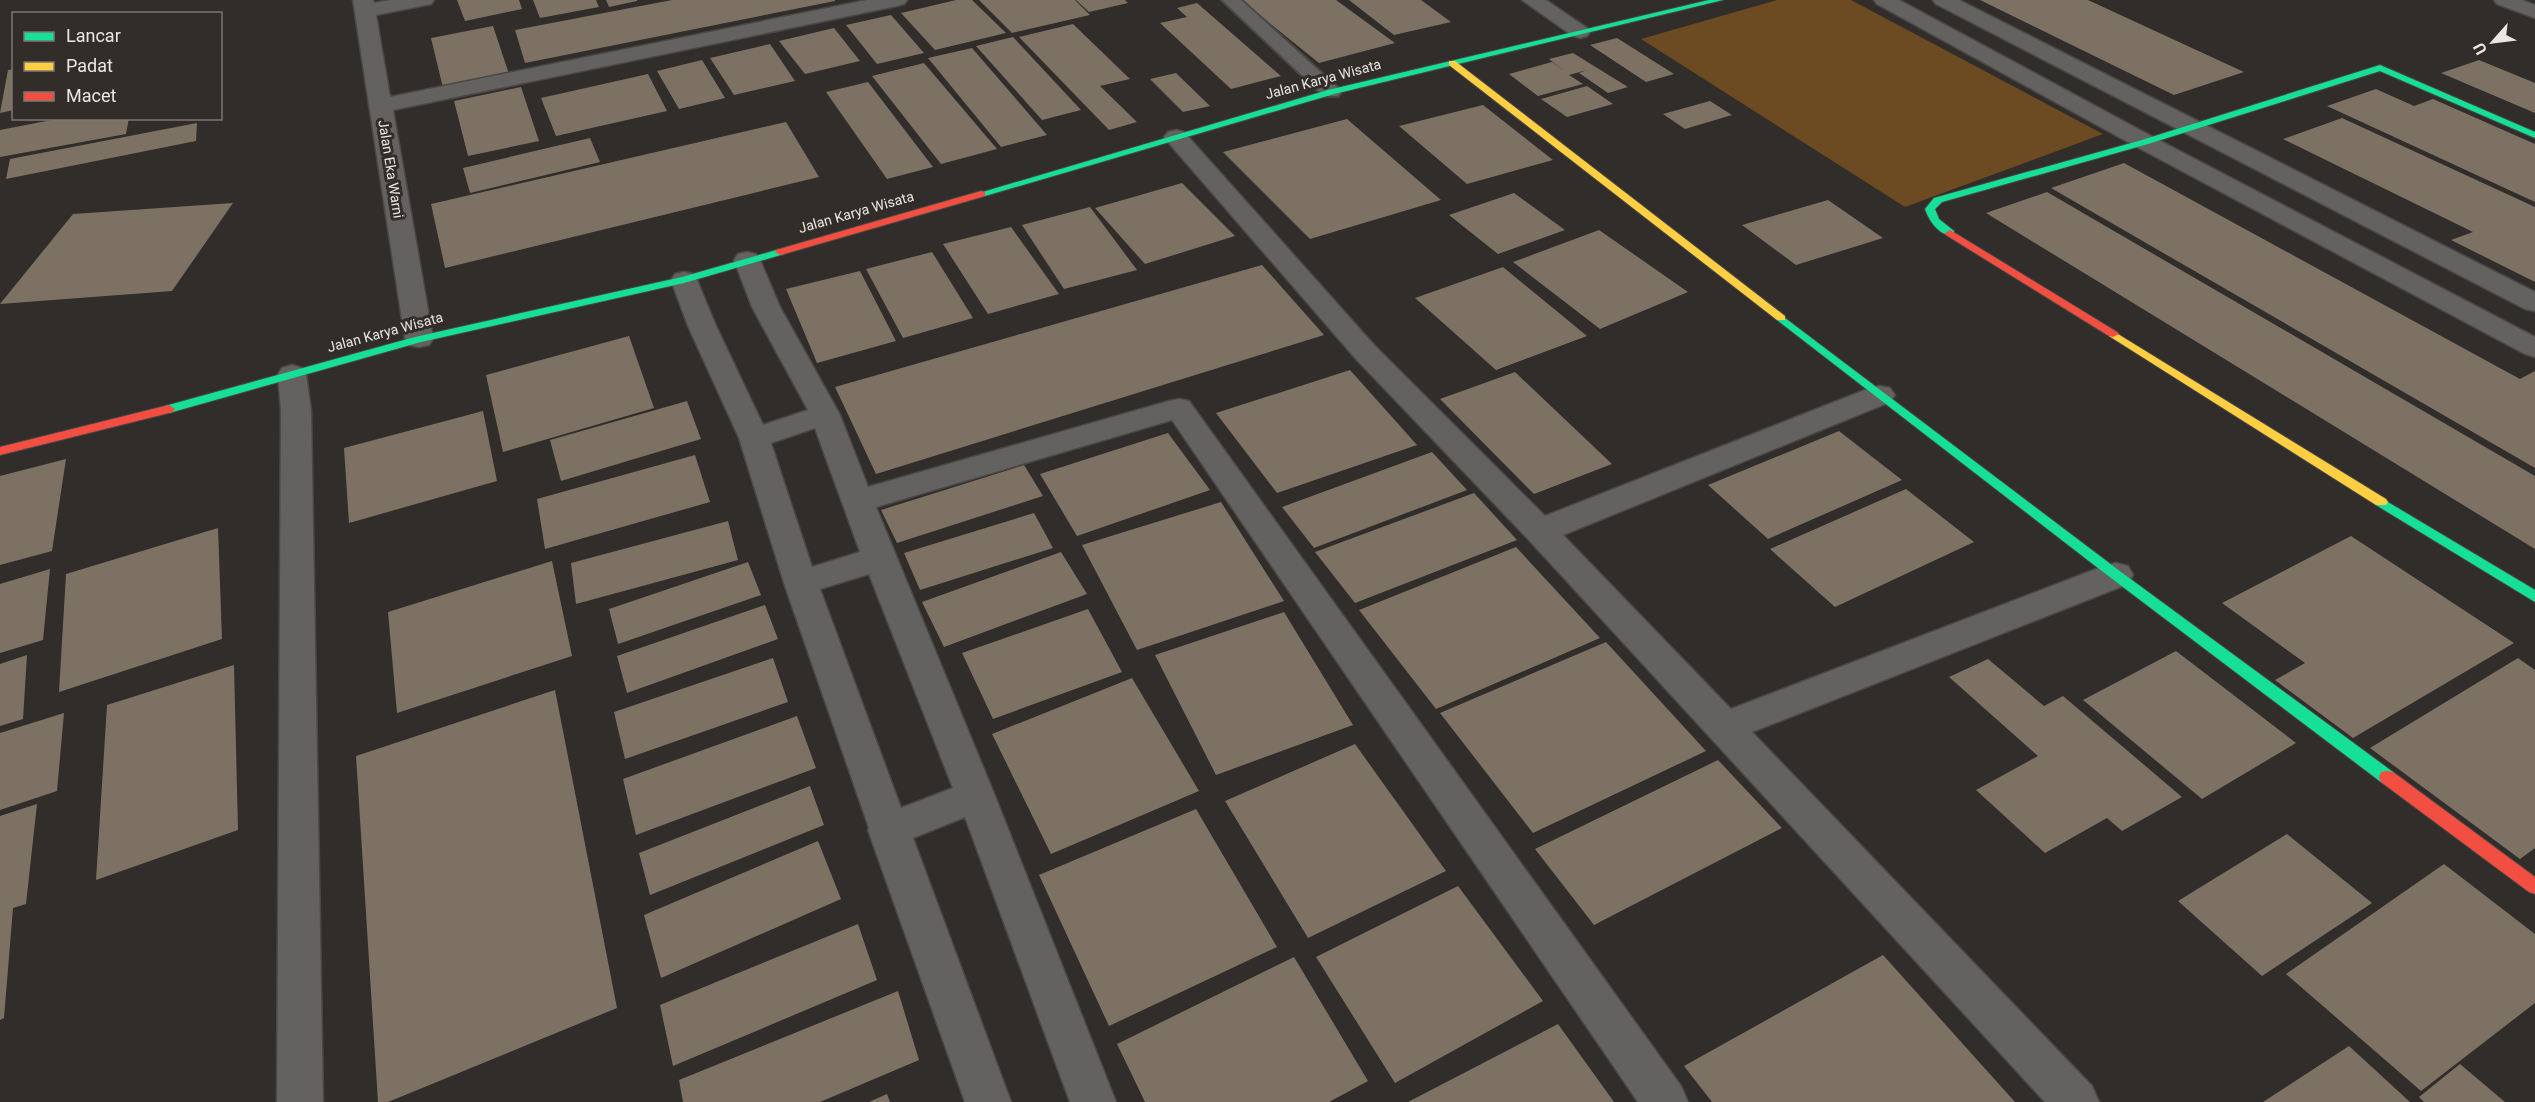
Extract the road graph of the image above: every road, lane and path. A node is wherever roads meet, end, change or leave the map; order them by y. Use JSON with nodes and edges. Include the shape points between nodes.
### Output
{"nodes":[{"id":1,"x":424,"y":0,"type":"edge"},
{"id":2,"x":897,"y":0,"type":"edge"},
{"id":3,"x":1231,"y":0,"type":"edge"},
{"id":4,"x":1532,"y":0,"type":"edge"},
{"id":5,"x":1719,"y":0,"type":"edge"},
{"id":6,"x":1884,"y":0,"type":"edge"},
{"id":7,"x":1943,"y":0,"type":"edge"},
{"id":8,"x":2504,"y":0,"type":"edge"},
{"id":9,"x":364,"y":5,"type":"edge"},
{"id":10,"x":2535,"y":12,"type":"edge"},
{"id":11,"x":1580,"y":32,"type":"junction"},
{"id":12,"x":1452,"y":63,"type":"junction"},
{"id":13,"x":1331,"y":92,"type":"junction"},
{"id":14,"x":381,"y":106,"type":"junction"},
{"id":15,"x":2195,"y":127,"type":"junction"},
{"id":16,"x":2535,"y":135,"type":"edge"},
{"id":17,"x":1176,"y":137,"type":"junction"},
{"id":18,"x":2145,"y":142,"type":"junction"},
{"id":19,"x":747,"y":260,"type":"junction"},
{"id":20,"x":684,"y":280,"type":"junction"},
{"id":21,"x":2535,"y":303,"type":"edge"},
{"id":22,"x":419,"y":339,"type":"junction"},
{"id":23,"x":2535,"y":348,"type":"edge"},
{"id":24,"x":292,"y":374,"type":"junction"},
{"id":25,"x":1880,"y":395,"type":"junction"},
{"id":26,"x":825,"y":415,"type":"junction"},
{"id":27,"x":754,"y":438,"type":"junction"},
{"id":28,"x":0,"y":451,"type":"edge"},
{"id":29,"x":858,"y":501,"type":"junction"},
{"id":30,"x":1540,"y":531,"type":"junction"},
{"id":31,"x":879,"y":558,"type":"junction"},
{"id":32,"x":2116,"y":575,"type":"junction"},
{"id":33,"x":801,"y":583,"type":"junction"},
{"id":34,"x":2535,"y":597,"type":"edge"},
{"id":35,"x":1725,"y":727,"type":"junction"},
{"id":36,"x":976,"y":796,"type":"junction"},
{"id":37,"x":888,"y":830,"type":"junction"},
{"id":38,"x":2535,"y":888,"type":"edge"},
{"id":39,"x":300,"y":1102,"type":"edge"},
{"id":40,"x":988,"y":1102,"type":"edge"},
{"id":41,"x":1093,"y":1102,"type":"edge"},
{"id":42,"x":1665,"y":1102,"type":"edge"},
{"id":43,"x":2076,"y":1102,"type":"edge"}],
"edges":[{"from":1,"to":9,"type":"street"},
{"from":2,"to":14,"type":"street"},
{"from":3,"to":13,"type":"lane"},
{"from":4,"to":11,"type":"street"},
{"from":5,"to":11,"type":"street","name":"Jalan Karya Wisata"},
{"from":6,"to":18,"type":"street"},
{"from":7,"to":15,"type":"street"},
{"from":8,"to":10,"type":"street"},
{"from":9,"to":14,"type":"street","name":"Jalan Eka Warni"},
{"from":11,"to":12,"type":"street","name":"Jalan Karya Wisata"},
{"from":12,"to":13,"type":"street","name":"Jalan Karya Wisata"},
{"from":12,"to":25,"type":"street"},
{"from":13,"to":17,"type":"street","name":"Jalan Karya Wisata"},
{"from":14,"to":22,"type":"street","name":"Jalan Eka Warni"},
{"from":15,"to":16,"type":"street","via":[[2380,68]]},
{"from":15,"to":18,"type":"street"},
{"from":15,"to":21,"type":"street"},
{"from":17,"to":19,"type":"street","name":"Jalan Karya Wisata"},
{"from":17,"to":30,"type":"street","via":[[1365,352]]},
{"from":18,"to":23,"type":"street"},
{"from":18,"to":34,"type":"street","via":[[1938,200],[1930,209],[1934,220],[1953,235]]},
{"from":19,"to":20,"type":"street","name":"Jalan Karya Wisata"},
{"from":19,"to":26,"type":"street","via":[[766,307]]},
{"from":20,"to":22,"type":"street","name":"Jalan Karya Wisata"},
{"from":20,"to":27,"type":"street"},
{"from":22,"to":24,"type":"street","name":"Jalan Karya Wisata"},
{"from":24,"to":28,"type":"street","name":"Jalan Karya Wisata","via":[[115,424]]},
{"from":24,"to":39,"type":"street","via":[[296,423]]},
{"from":25,"to":30,"type":"street"},
{"from":25,"to":32,"type":"street"},
{"from":26,"to":27,"type":"street"},
{"from":26,"to":29,"type":"street"},
{"from":27,"to":33,"type":"street"},
{"from":29,"to":31,"type":"street"},
{"from":29,"to":42,"type":"street","via":[[1179,408]]},
{"from":30,"to":35,"type":"street"},
{"from":31,"to":33,"type":"street"},
{"from":31,"to":36,"type":"street"},
{"from":32,"to":35,"type":"street"},
{"from":32,"to":38,"type":"street"},
{"from":33,"to":37,"type":"street"},
{"from":35,"to":43,"type":"street"},
{"from":36,"to":37,"type":"street"},
{"from":36,"to":41,"type":"street"},
{"from":37,"to":40,"type":"street"}]}
